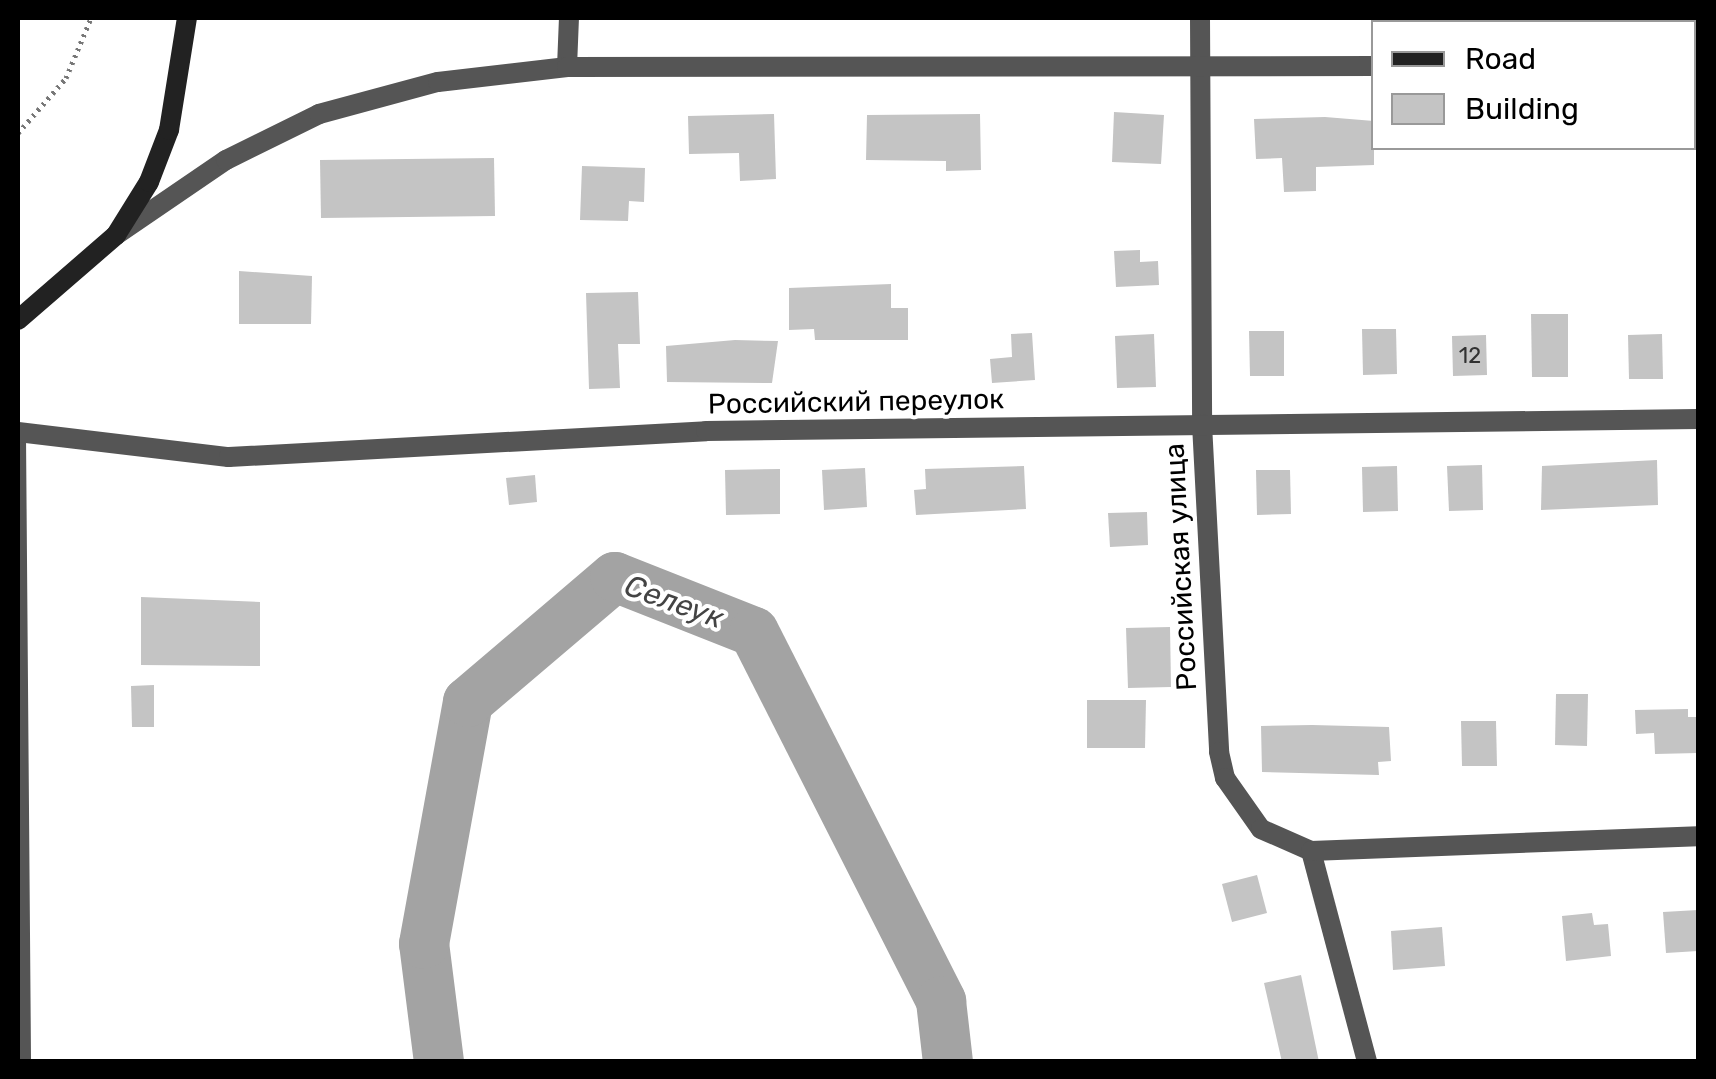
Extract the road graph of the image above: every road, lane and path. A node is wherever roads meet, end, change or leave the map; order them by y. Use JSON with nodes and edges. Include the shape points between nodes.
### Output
{"nodes":[{"id":1,"x":90,"y":18,"type":"edge"},
{"id":2,"x":188,"y":18,"type":"edge"},
{"id":3,"x":569,"y":18,"type":"edge"},
{"id":4,"x":1200,"y":18,"type":"edge"},
{"id":5,"x":1200,"y":64,"type":"junction"},
{"id":6,"x":1371,"y":66,"type":"edge"},
{"id":7,"x":568,"y":67,"type":"junction"},
{"id":8,"x":18,"y":133,"type":"edge"},
{"id":9,"x":116,"y":236,"type":"junction"},
{"id":10,"x":18,"y":320,"type":"edge"},
{"id":11,"x":1698,"y":419,"type":"edge"},
{"id":12,"x":1202,"y":424,"type":"junction"},
{"id":13,"x":18,"y":433,"type":"edge"},
{"id":14,"x":1698,"y":836,"type":"edge"},
{"id":15,"x":1311,"y":850,"type":"junction"},
{"id":16,"x":23,"y":1062,"type":"edge"},
{"id":17,"x":1366,"y":1062,"type":"edge"}],
"edges":[{"from":1,"to":8,"type":"path","via":[[66,78]]},
{"from":2,"to":9,"type":"street","via":[[169,130]]},
{"from":3,"to":7,"type":"street"},
{"from":4,"to":5,"type":"street","name":"Российская улица"},
{"from":5,"to":6,"type":"street"},
{"from":5,"to":7,"type":"street"},
{"from":5,"to":12,"type":"street","name":"Российская улица"},
{"from":7,"to":9,"type":"street","via":[[438,82],[319,114],[226,160]]},
{"from":9,"to":10,"type":"street"},
{"from":11,"to":12,"type":"street","name":"Российский переулок"},
{"from":12,"to":13,"type":"street","name":"Российский переулок","via":[[706,432],[228,457]]},
{"from":12,"to":15,"type":"street","name":"Российская улица","via":[[1225,778],[1261,829]]},
{"from":13,"to":16,"type":"lane"},
{"from":14,"to":15,"type":"street"},
{"from":15,"to":17,"type":"street"}]}
